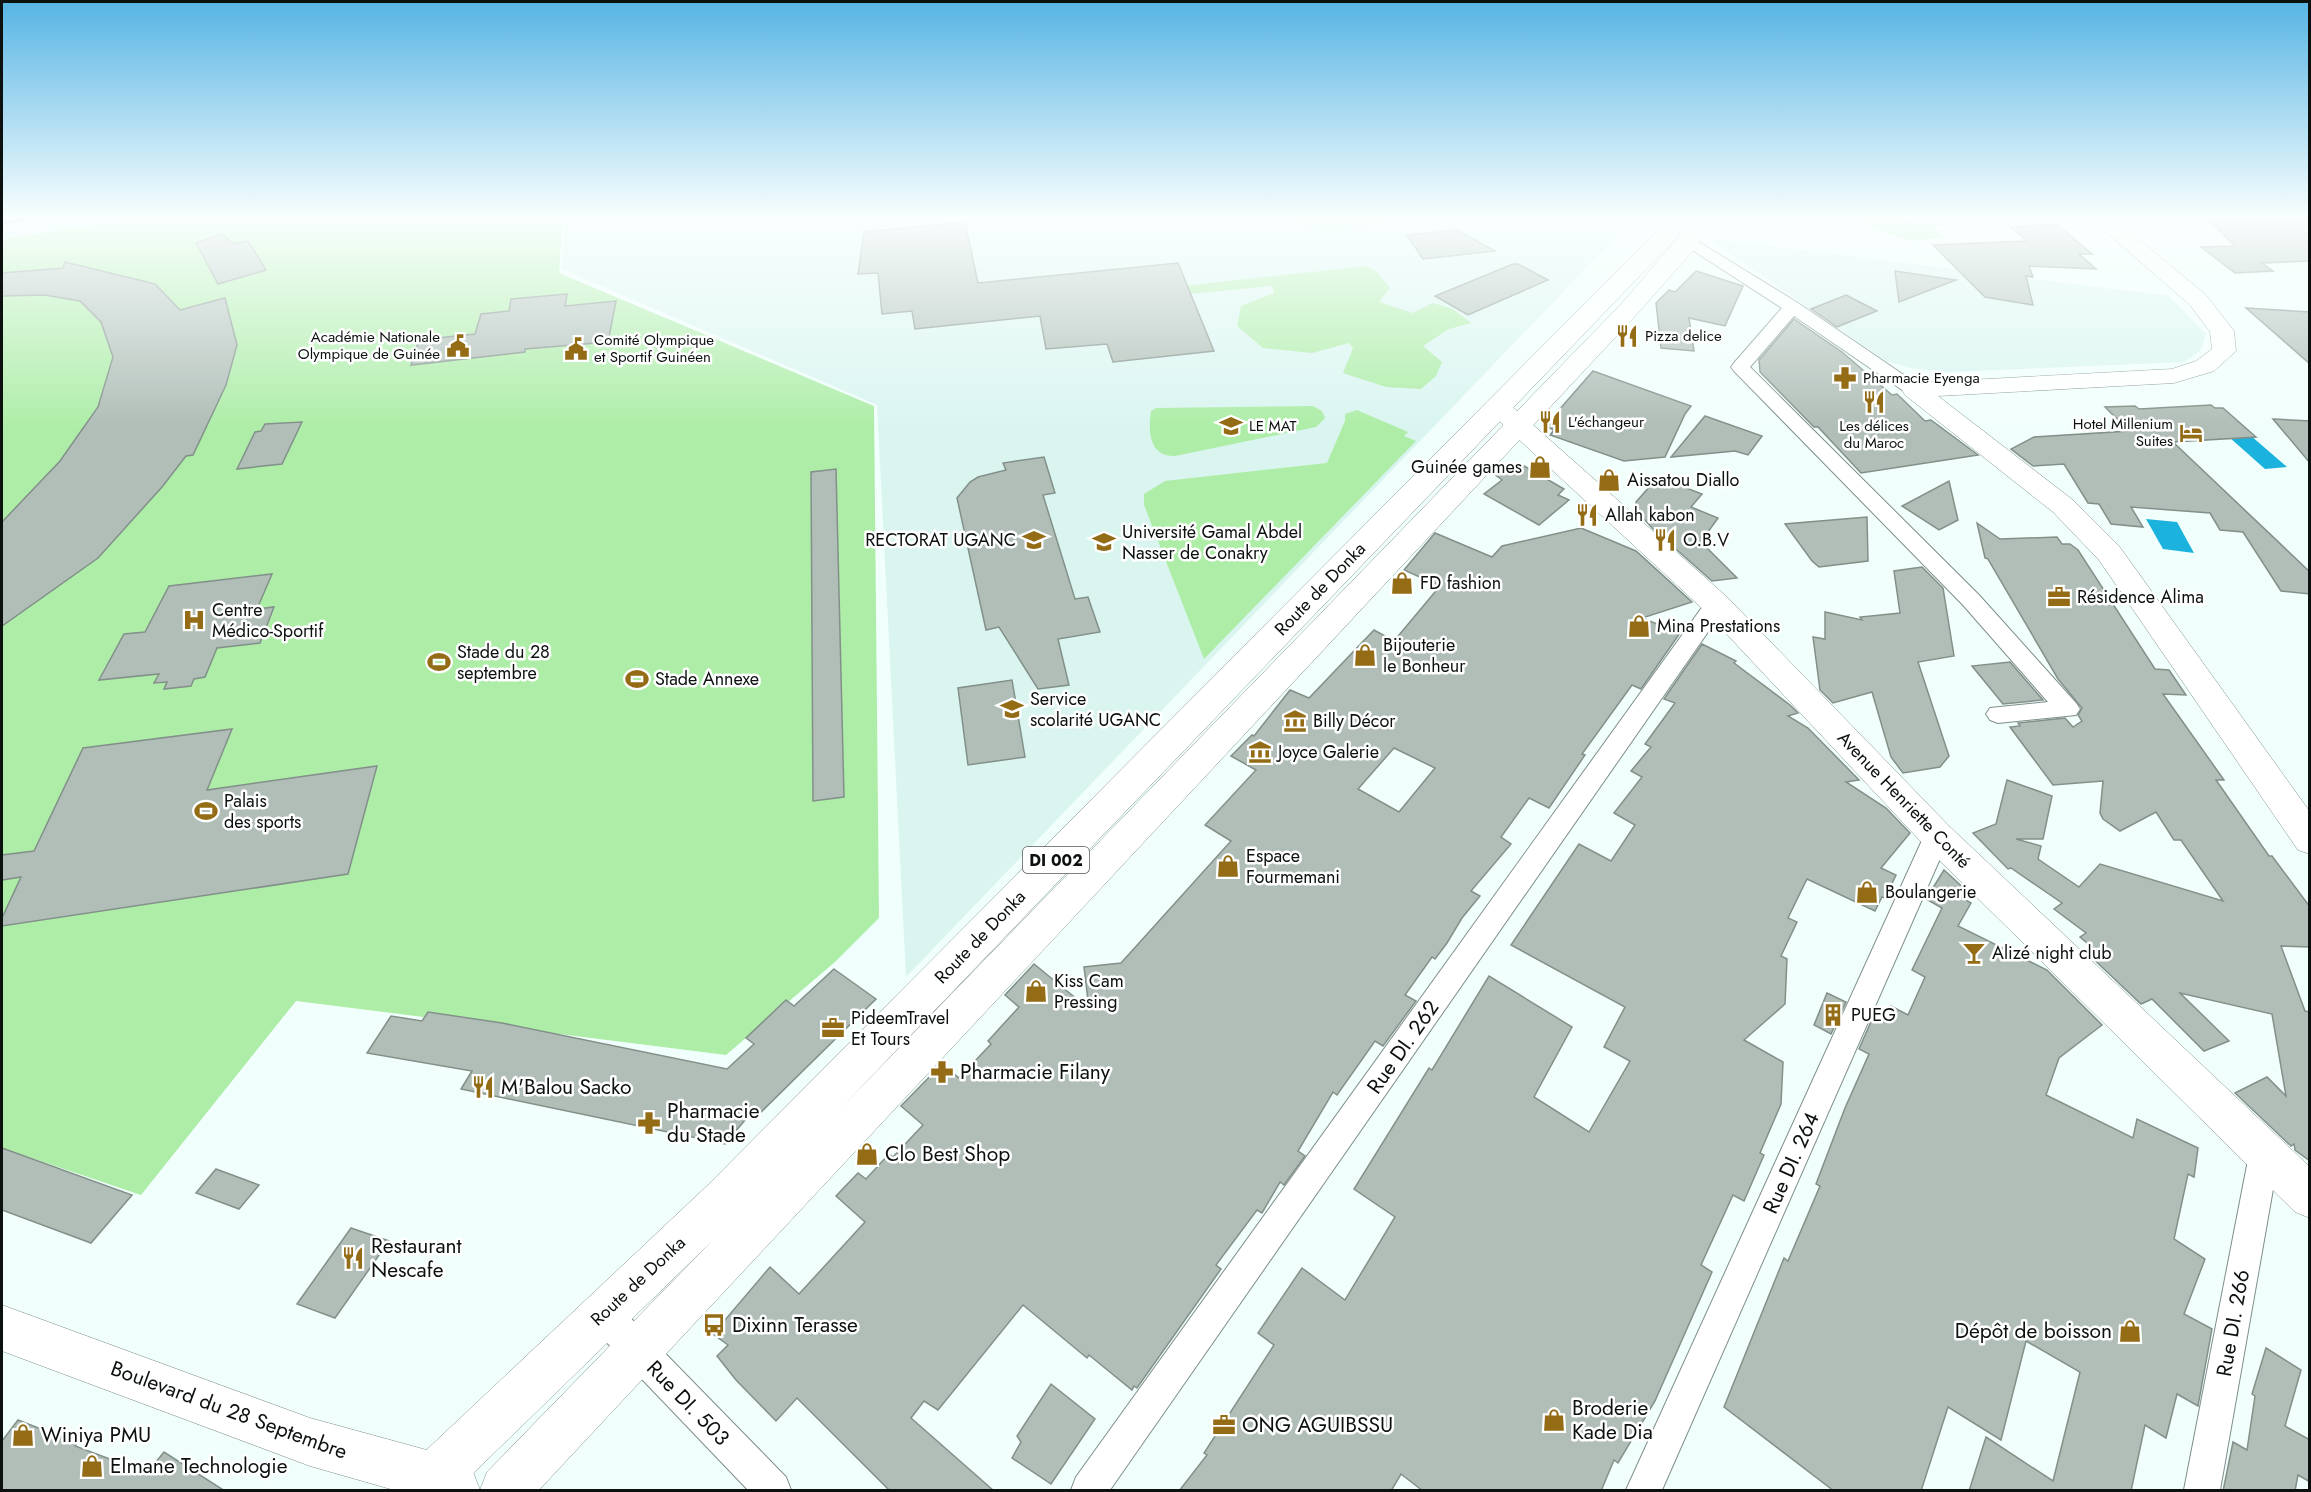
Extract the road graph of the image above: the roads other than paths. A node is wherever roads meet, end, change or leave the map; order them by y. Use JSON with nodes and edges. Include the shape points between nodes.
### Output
{"nodes":[{"id":1,"x":1620,"y":288,"type":"edge"},
{"id":2,"x":1768,"y":288,"type":"edge"},
{"id":3,"x":2183,"y":288,"type":"edge"},
{"id":4,"x":1792,"y":307,"type":"junction"},
{"id":5,"x":1914,"y":390,"type":"junction"},
{"id":6,"x":1507,"y":415,"type":"junction"},
{"id":7,"x":1716,"y":604,"type":"junction"},
{"id":8,"x":1998,"y":714,"type":"dead end"},
{"id":9,"x":1938,"y":836,"type":"junction"},
{"id":10,"x":2310,"y":840,"type":"edge"},
{"id":11,"x":2264,"y":1155,"type":"junction"},
{"id":12,"x":2310,"y":1197,"type":"edge"},
{"id":13,"x":603,"y":1314,"type":"junction"},
{"id":14,"x":2,"y":1328,"type":"edge"},
{"id":15,"x":638,"y":1352,"type":"junction"},
{"id":16,"x":437,"y":1486,"type":"edge"},
{"id":17,"x":506,"y":1491,"type":"edge"},
{"id":18,"x":773,"y":1491,"type":"edge"},
{"id":19,"x":1089,"y":1491,"type":"edge"},
{"id":20,"x":1644,"y":1491,"type":"edge"},
{"id":21,"x":2202,"y":1491,"type":"edge"}],
"edges":[{"from":1,"to":6,"type":"main road","name":"Route de Donka","number":"DI 002"},
{"from":2,"to":4,"type":"street"},
{"from":3,"to":5,"type":"main road","via":[[2222,331],[2224,351],[2205,366],[2174,376]]},
{"from":4,"to":5,"type":"street"},
{"from":4,"to":8,"type":"street","via":[[1740,367],[1971,600],[2068,709]]},
{"from":5,"to":10,"type":"main road","via":[[2063,506],[2109,554]]},
{"from":6,"to":7,"type":"main road","name":"Avenue Henriette Conté"},
{"from":6,"to":13,"type":"main road","name":"Route de Donka","number":"DI 002","via":[[723,1200]]},
{"from":6,"to":15,"type":"main road","name":"Route de Donka","number":"DI 002","via":[[1495,450]]},
{"from":7,"to":9,"type":"main road","name":"Avenue Henriette Conté"},
{"from":7,"to":19,"type":"street","name":"Rue DI. 262"},
{"from":9,"to":11,"type":"main road","name":"Avenue Henriette Conté"},
{"from":9,"to":20,"type":"street","name":"Rue DI. 264"},
{"from":11,"to":12,"type":"main road","name":"Avenue Henriette Conté"},
{"from":11,"to":21,"type":"street","name":"Rue DI. 266"},
{"from":13,"to":15,"type":"street","name":"Rue DI. 503"},
{"from":13,"to":16,"type":"main road","name":"Route de Donka","number":"DI 002"},
{"from":14,"to":16,"type":"main road","name":"Boulevard du 28 Septembre"},
{"from":15,"to":17,"type":"main road","name":"Route de Donka","number":"DI 002"},
{"from":15,"to":18,"type":"street","name":"Rue DI. 503"}]}
